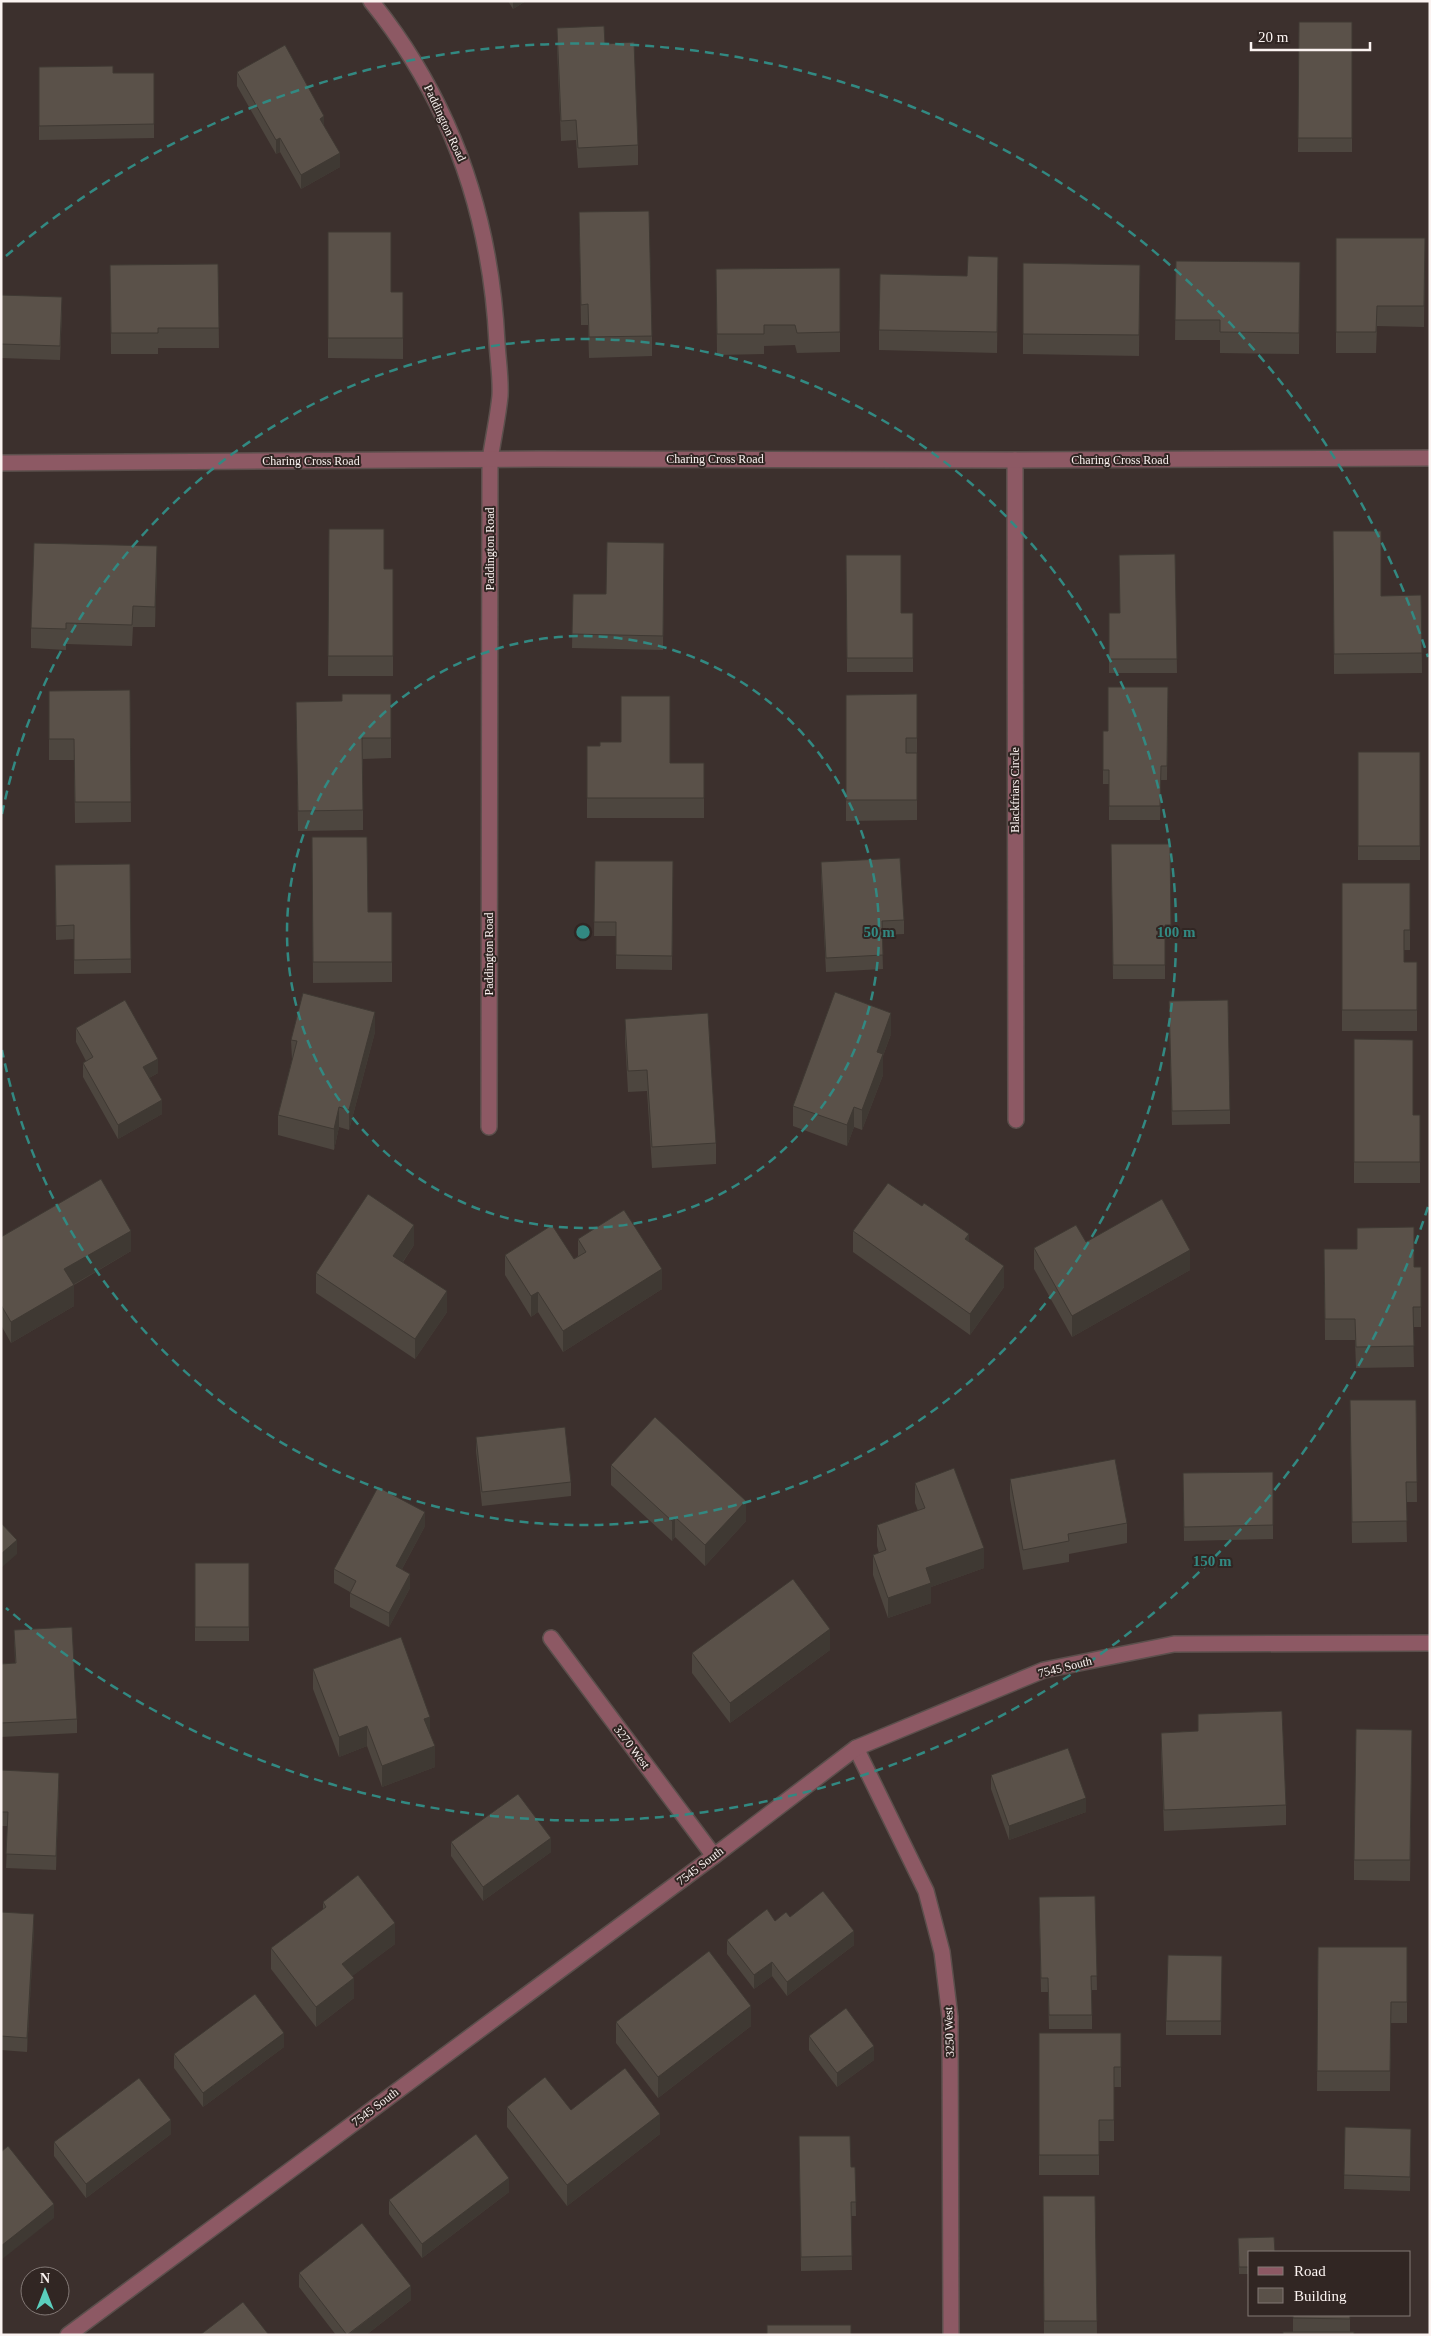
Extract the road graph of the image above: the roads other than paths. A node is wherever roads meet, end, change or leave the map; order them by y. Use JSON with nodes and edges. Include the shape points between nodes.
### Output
{"nodes":[{"id":1,"x":371,"y":1,"type":"edge"},
{"id":2,"x":1430,"y":458,"type":"edge"},
{"id":3,"x":490,"y":460,"type":"junction"},
{"id":4,"x":1015,"y":460,"type":"junction"},
{"id":5,"x":1,"y":463,"type":"edge"},
{"id":6,"x":1016,"y":1120,"type":"dead end"},
{"id":7,"x":489,"y":1127,"type":"dead end"},
{"id":8,"x":551,"y":1638,"type":"dead end"},
{"id":9,"x":1430,"y":1643,"type":"edge"},
{"id":10,"x":856,"y":1748,"type":"junction"},
{"id":11,"x":714,"y":1856,"type":"junction"},
{"id":12,"x":68,"y":2335,"type":"edge"},
{"id":13,"x":951,"y":2335,"type":"edge"}],
"edges":[{"from":1,"to":3,"type":"street","name":"Paddington Road","via":[[428,84],[463,160],[484,236],[496,312],[500,396]]},
{"from":2,"to":4,"type":"street","name":"Charing Cross Road"},
{"from":3,"to":4,"type":"street","name":"Charing Cross Road"},
{"from":3,"to":5,"type":"street","name":"Charing Cross Road"},
{"from":3,"to":7,"type":"street","name":"Paddington Road"},
{"from":4,"to":6,"type":"street","name":"Blackfriars Circle"},
{"from":8,"to":11,"type":"street","name":"3270 West"},
{"from":9,"to":10,"type":"street","name":"7545 South","via":[[1174,1644],[1044,1670]]},
{"from":10,"to":11,"type":"street","name":"7545 South"},
{"from":10,"to":13,"type":"street","name":"3250 West","via":[[926,1891],[942,1952],[950,2017]]},
{"from":11,"to":12,"type":"street","name":"7545 South"}]}
